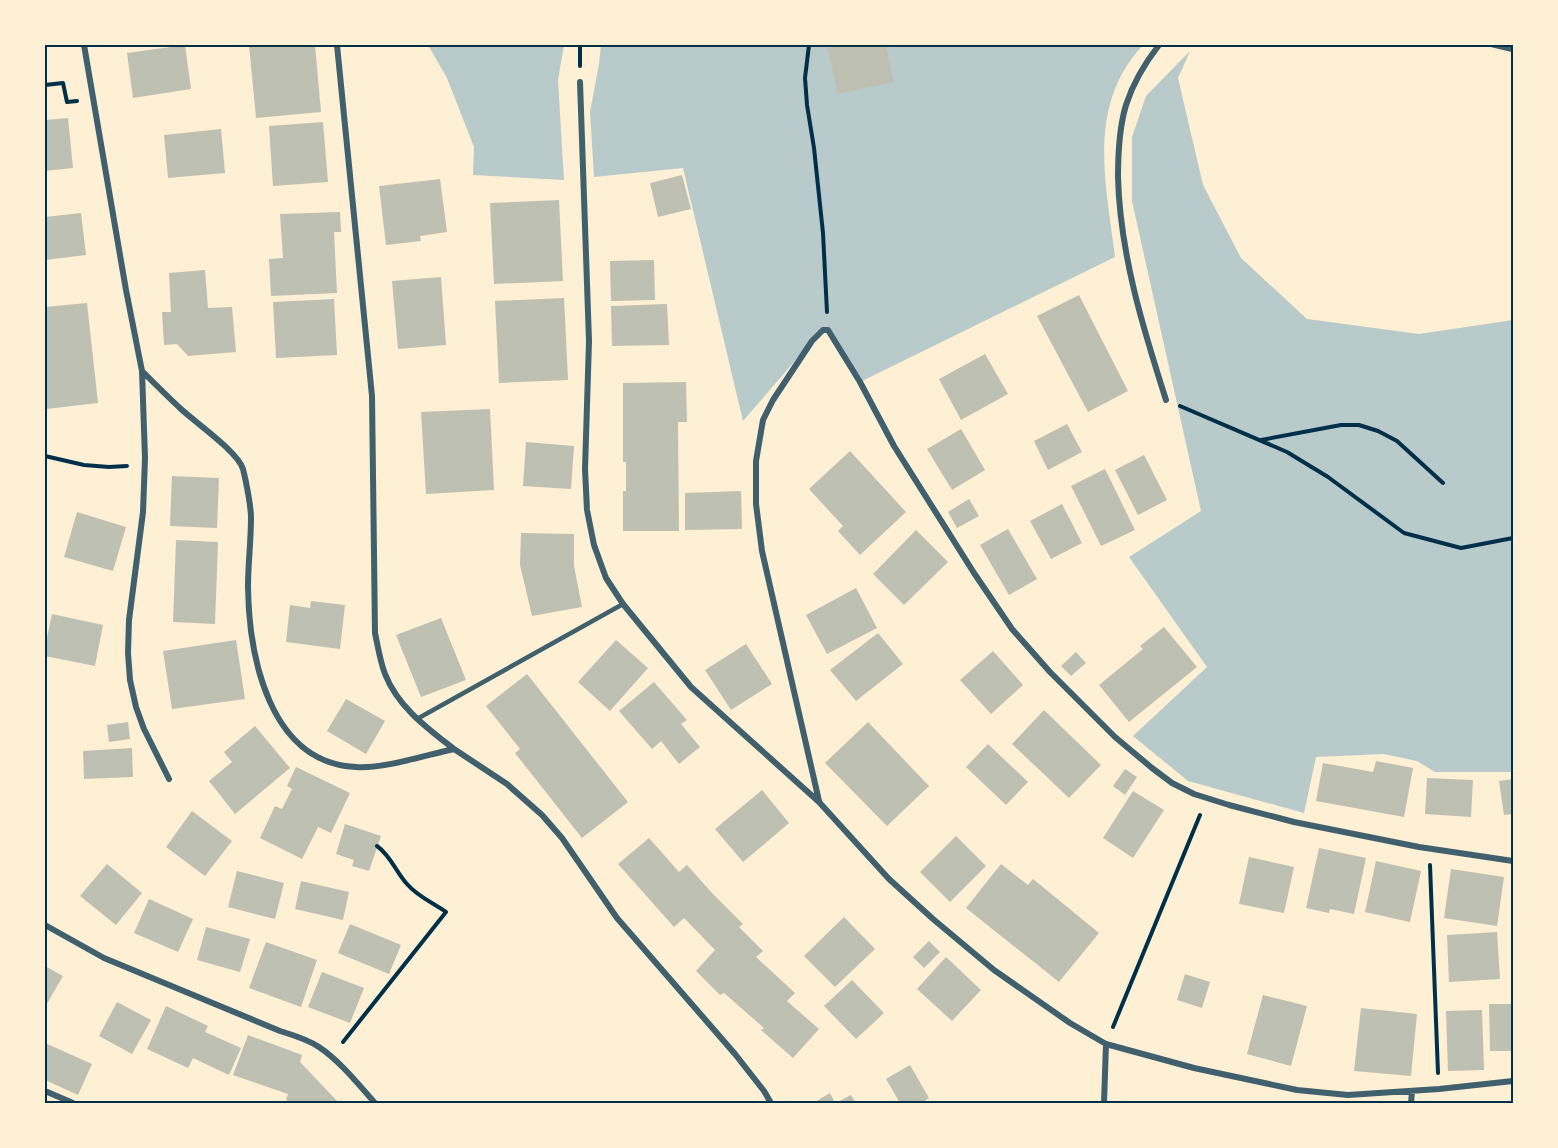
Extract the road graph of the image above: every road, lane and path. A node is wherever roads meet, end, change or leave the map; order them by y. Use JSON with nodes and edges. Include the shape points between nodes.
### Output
{"nodes":[{"id":1,"x":84,"y":45,"type":"edge"},
{"id":2,"x":337,"y":45,"type":"edge"},
{"id":3,"x":809,"y":45,"type":"edge"},
{"id":4,"x":1159,"y":45,"type":"edge"},
{"id":5,"x":1492,"y":45,"type":"edge"},
{"id":6,"x":1513,"y":50,"type":"edge"},
{"id":7,"x":580,"y":82,"type":"dead end"},
{"id":8,"x":45,"y":85,"type":"edge"},
{"id":9,"x":93,"y":99,"type":"junction"},
{"id":10,"x":828,"y":330,"type":"junction"},
{"id":11,"x":142,"y":371,"type":"junction"},
{"id":12,"x":1166,"y":400,"type":"joint"},
{"id":13,"x":1259,"y":440,"type":"junction"},
{"id":14,"x":45,"y":456,"type":"edge"},
{"id":15,"x":127,"y":466,"type":"dead end"},
{"id":16,"x":1443,"y":483,"type":"dead end"},
{"id":17,"x":1513,"y":538,"type":"edge"},
{"id":18,"x":623,"y":604,"type":"junction"},
{"id":19,"x":417,"y":719,"type":"junction"},
{"id":20,"x":454,"y":749,"type":"junction"},
{"id":21,"x":170,"y":779,"type":"dead end"},
{"id":22,"x":819,"y":802,"type":"junction"},
{"id":23,"x":1203,"y":809,"type":"dead end"},
{"id":24,"x":378,"y":846,"type":"dead end"},
{"id":25,"x":1430,"y":849,"type":"junction"},
{"id":26,"x":1513,"y":861,"type":"edge"},
{"id":27,"x":45,"y":926,"type":"edge"},
{"id":28,"x":1106,"y":1044,"type":"junction"},
{"id":29,"x":331,"y":1057,"type":"junction"},
{"id":30,"x":1513,"y":1081,"type":"edge"},
{"id":31,"x":1439,"y":1089,"type":"junction"},
{"id":32,"x":45,"y":1091,"type":"edge"},
{"id":33,"x":1412,"y":1092,"type":"junction"},
{"id":34,"x":73,"y":1103,"type":"edge"},
{"id":35,"x":375,"y":1103,"type":"edge"},
{"id":36,"x":771,"y":1103,"type":"edge"},
{"id":37,"x":1104,"y":1103,"type":"edge"},
{"id":38,"x":1411,"y":1103,"type":"edge"}],
"edges":[{"from":1,"to":9,"type":"street"},
{"from":2,"to":19,"type":"street","via":[[372,396],[375,633],[389,682]]},
{"from":3,"to":10,"type":"path","via":[[805,78],[823,233]]},
{"from":4,"to":12,"type":"street","via":[[1146,62],[1126,106],[1118,159],[1120,204],[1133,289]]},
{"from":5,"to":6,"type":"lane"},
{"from":7,"to":18,"type":"street","via":[[590,341],[586,510],[606,578]]},
{"from":8,"to":9,"type":"path","via":[[63,83],[67,102]]},
{"from":9,"to":11,"type":"street"},
{"from":10,"to":22,"type":"street","via":[[812,341],[773,399],[763,420],[756,461],[762,551]]},
{"from":10,"to":25,"type":"street","via":[[894,446],[1012,629],[1115,736],[1172,783],[1194,794],[1294,822]]},
{"from":11,"to":20,"type":"street","via":[[236,457],[242,467],[251,517],[248,586],[254,650],[270,704],[284,726],[301,746],[337,765],[378,766]]},
{"from":11,"to":21,"type":"street","via":[[145,458],[128,653],[136,707]]},
{"from":12,"to":13,"type":"path"},
{"from":13,"to":16,"type":"path","via":[[1359,425],[1397,441]]},
{"from":13,"to":17,"type":"path","via":[[1328,477],[1404,533],[1461,548]]},
{"from":14,"to":15,"type":"path","via":[[84,465]]},
{"from":18,"to":19,"type":"lane"},
{"from":18,"to":22,"type":"street","via":[[691,687]]},
{"from":19,"to":20,"type":"street"},
{"from":20,"to":36,"type":"street","via":[[507,784],[542,815],[617,918],[735,1054]]},
{"from":22,"to":28,"type":"street","via":[[889,879],[933,919],[994,970]]},
{"from":23,"to":28,"type":"path"},
{"from":24,"to":29,"type":"path","via":[[406,883],[446,912]]},
{"from":25,"to":26,"type":"street"},
{"from":25,"to":31,"type":"path"},
{"from":27,"to":29,"type":"street","via":[[104,958],[301,1038]]},
{"from":28,"to":33,"type":"street","via":[[1298,1090],[1348,1095]]},
{"from":28,"to":37,"type":"street"},
{"from":29,"to":35,"type":"street"},
{"from":30,"to":31,"type":"street"},
{"from":31,"to":33,"type":"street"},
{"from":32,"to":34,"type":"street"},
{"from":33,"to":38,"type":"street"}]}
